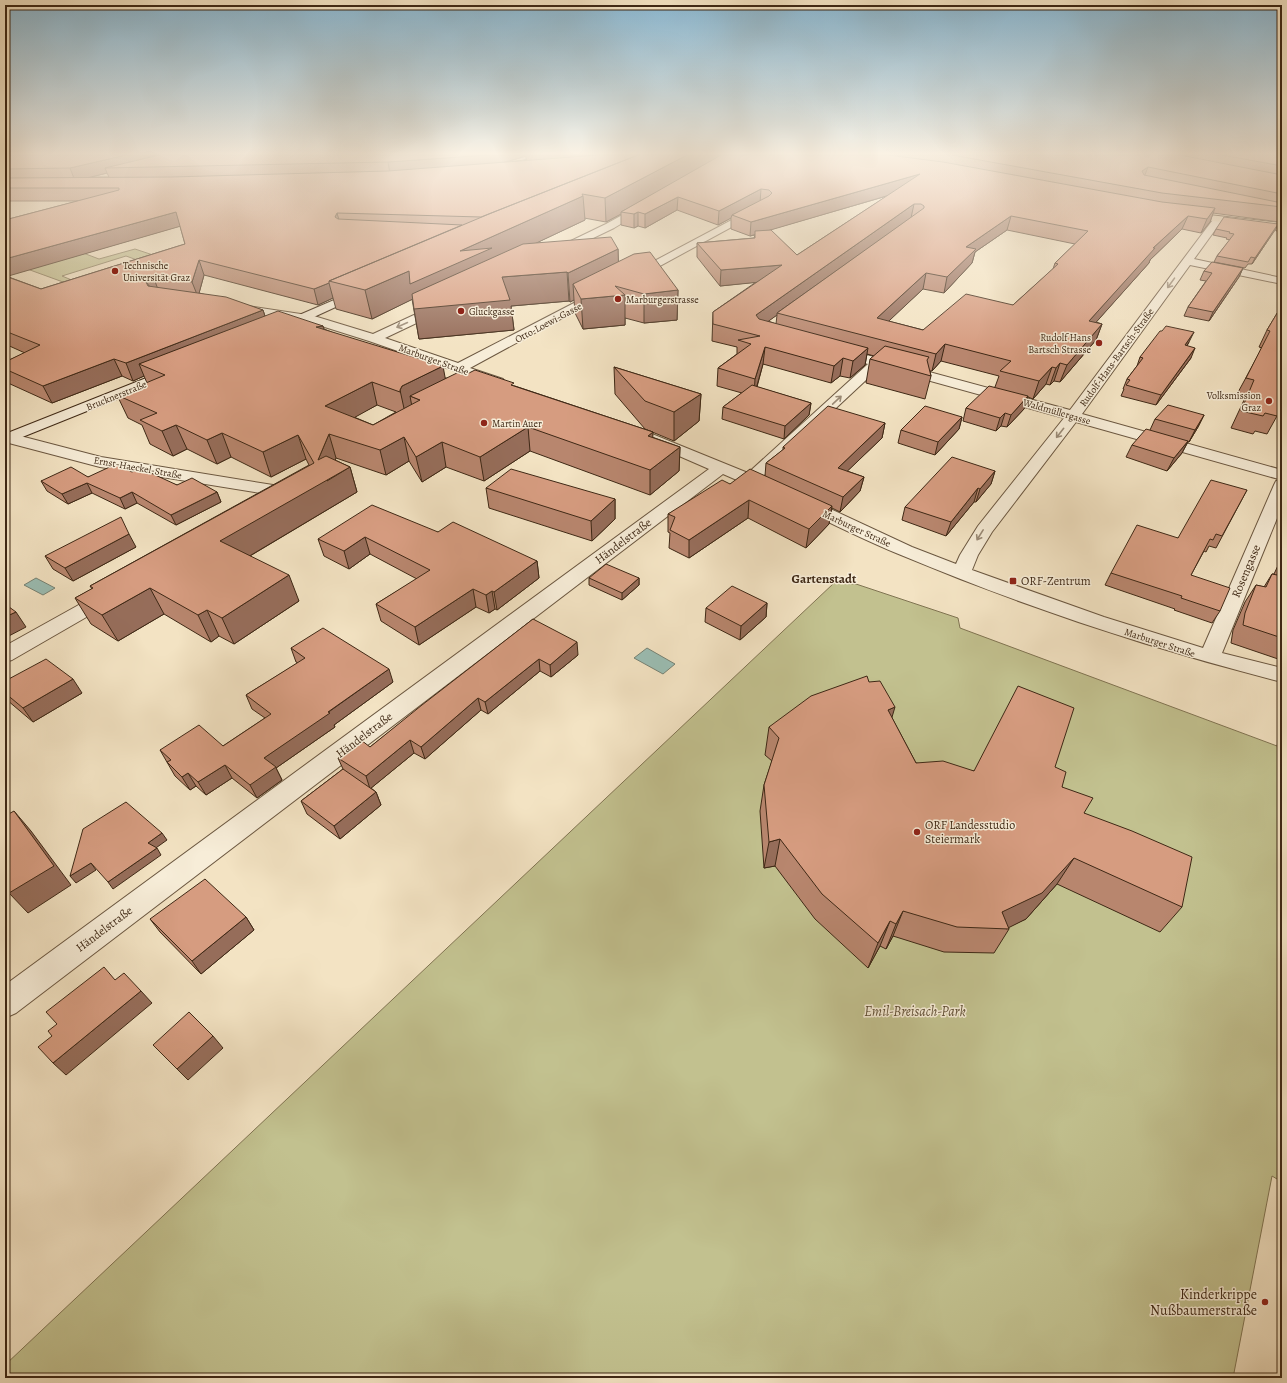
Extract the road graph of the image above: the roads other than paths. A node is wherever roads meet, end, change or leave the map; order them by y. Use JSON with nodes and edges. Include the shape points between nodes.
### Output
{"nodes":[{"id":1,"x":1218,"y":219,"type":"edge"},
{"id":2,"x":621,"y":220,"type":"edge"},
{"id":3,"x":739,"y":220,"type":"edge"},
{"id":4,"x":1223,"y":220,"type":"edge"},
{"id":5,"x":1280,"y":226,"type":"edge"},
{"id":6,"x":546,"y":257,"type":"edge"},
{"id":7,"x":1187,"y":260,"type":"junction"},
{"id":8,"x":1282,"y":280,"type":"edge"},
{"id":9,"x":622,"y":282,"type":"edge"},
{"id":10,"x":369,"y":288,"type":"edge"},
{"id":11,"x":611,"y":288,"type":"edge"},
{"id":12,"x":453,"y":301,"type":"edge"},
{"id":13,"x":220,"y":306,"type":"edge"},
{"id":14,"x":302,"y":318,"type":"junction"},
{"id":15,"x":258,"y":337,"type":"edge"},
{"id":16,"x":374,"y":338,"type":"junction"},
{"id":17,"x":820,"y":347,"type":"edge"},
{"id":18,"x":878,"y":362,"type":"junction"},
{"id":19,"x":188,"y":366,"type":"edge"},
{"id":20,"x":459,"y":368,"type":"junction"},
{"id":21,"x":482,"y":377,"type":"junction"},
{"id":22,"x":464,"y":387,"type":"edge"},
{"id":23,"x":512,"y":387,"type":"edge"},
{"id":24,"x":1073,"y":416,"type":"junction"},
{"id":25,"x":640,"y":434,"type":"edge"},
{"id":26,"x":6,"y":438,"type":"edge"},
{"id":27,"x":722,"y":467,"type":"junction"},
{"id":28,"x":1282,"y":475,"type":"edge"},
{"id":29,"x":751,"y":479,"type":"junction"},
{"id":30,"x":1282,"y":485,"type":"edge"},
{"id":31,"x":245,"y":504,"type":"edge"},
{"id":32,"x":962,"y":573,"type":"junction"},
{"id":33,"x":125,"y":587,"type":"edge"},
{"id":34,"x":5,"y":655,"type":"edge"},
{"id":35,"x":1210,"y":657,"type":"junction"},
{"id":36,"x":1282,"y":675,"type":"edge"},
{"id":37,"x":5,"y":1003,"type":"edge"}],
"edges":[{"from":1,"to":7,"type":"street","name":"Rudolf-Hans-Bartsch-Straße"},
{"from":2,"to":6,"type":"street"},
{"from":3,"to":9,"type":"street"},
{"from":4,"to":5,"type":"main road"},
{"from":7,"to":8,"type":"street"},
{"from":7,"to":24,"type":"street","name":"Rudolf-Hans-Bartsch-Straße","one_way":true},
{"from":10,"to":14,"type":"street"},
{"from":11,"to":20,"type":"street","name":"Otto-Loewi-Gasse"},
{"from":12,"to":16,"type":"street","one_way":true},
{"from":13,"to":14,"type":"street","name":"Marburger Straße"},
{"from":14,"to":15,"type":"street"},
{"from":14,"to":16,"type":"street","name":"Marburger Straße"},
{"from":16,"to":20,"type":"street","name":"Marburger Straße"},
{"from":17,"to":18,"type":"street","name":"Waldmüllergasse"},
{"from":18,"to":24,"type":"street","name":"Waldmüllergasse"},
{"from":29,"to":18,"type":"street","one_way":true},
{"from":19,"to":26,"type":"street","name":"Brucknerstraße"},
{"from":20,"to":21,"type":"street","name":"Marburger Straße"},
{"from":21,"to":22,"type":"street"},
{"from":21,"to":23,"type":"street","name":"Marburger Straße"},
{"from":24,"to":28,"type":"street","name":"Waldmüllergasse"},
{"from":24,"to":32,"type":"street","name":"Rudolf-Hans-Bartsch-Straße","one_way":true,"via":[[984,530]]},
{"from":25,"to":27,"type":"street","name":"Marburger Straße"},
{"from":26,"to":31,"type":"street","name":"Ernst-Haeckel-Straße","via":[[100,462],[273,490]]},
{"from":27,"to":29,"type":"street","name":"Marburger Straße"},
{"from":27,"to":37,"type":"street","name":"Händelstraße"},
{"from":29,"to":32,"type":"street","name":"Marburger Straße","via":[[906,551]]},
{"from":30,"to":35,"type":"street","name":"Rosengasse"},
{"from":32,"to":35,"type":"street","name":"Marburger Straße","via":[[1098,622]]},
{"from":33,"to":34,"type":"street"},
{"from":35,"to":36,"type":"street","name":"Marburger Straße"}]}
